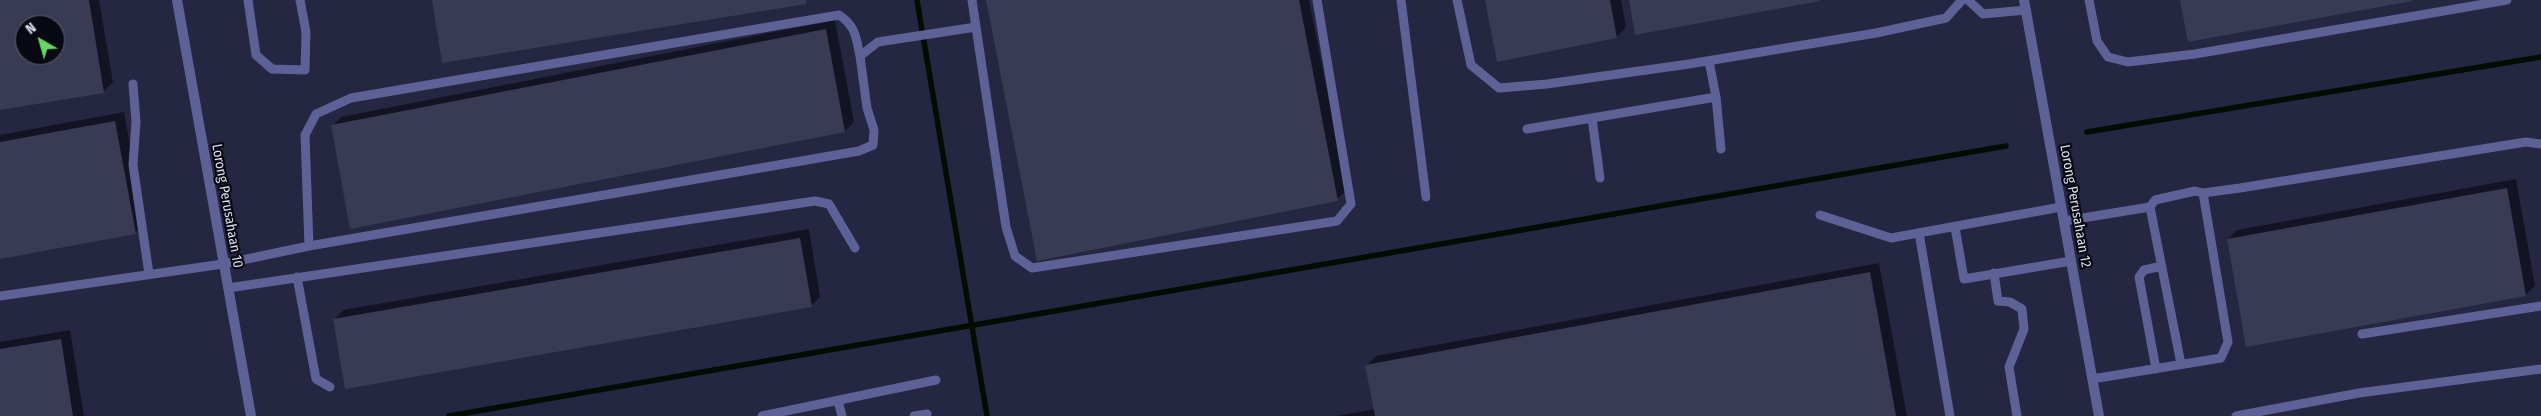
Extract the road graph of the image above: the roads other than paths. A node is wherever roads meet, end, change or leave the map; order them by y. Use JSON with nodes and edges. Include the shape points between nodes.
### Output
{"nodes":[{"id":1,"x":177,"y":0,"type":"edge"},
{"id":2,"x":248,"y":0,"type":"edge"},
{"id":3,"x":300,"y":0,"type":"edge"},
{"id":4,"x":972,"y":0,"type":"edge"},
{"id":5,"x":1317,"y":0,"type":"edge"},
{"id":6,"x":1401,"y":0,"type":"edge"},
{"id":7,"x":1457,"y":0,"type":"edge"},
{"id":8,"x":1962,"y":0,"type":"edge"},
{"id":9,"x":1968,"y":0,"type":"edge"},
{"id":10,"x":2089,"y":0,"type":"edge"},
{"id":11,"x":2507,"y":0,"type":"edge"},
{"id":12,"x":2025,"y":5,"type":"edge"},
{"id":13,"x":976,"y":27,"type":"junction"},
{"id":14,"x":860,"y":56,"type":"junction"},
{"id":15,"x":1709,"y":61,"type":"junction"},
{"id":16,"x":133,"y":84,"type":"dead end"},
{"id":17,"x":1716,"y":97,"type":"junction"},
{"id":18,"x":1592,"y":118,"type":"junction"},
{"id":19,"x":1527,"y":129,"type":"dead end"},
{"id":20,"x":2541,"y":144,"type":"edge"},
{"id":21,"x":1721,"y":149,"type":"dead end"},
{"id":22,"x":1600,"y":178,"type":"dead end"},
{"id":23,"x":2203,"y":193,"type":"junction"},
{"id":24,"x":1426,"y":196,"type":"dead end"},
{"id":25,"x":2061,"y":206,"type":"junction"},
{"id":26,"x":2150,"y":207,"type":"junction"},
{"id":27,"x":1820,"y":215,"type":"dead end"},
{"id":28,"x":2064,"y":222,"type":"junction"},
{"id":29,"x":1955,"y":227,"type":"junction"},
{"id":30,"x":1919,"y":233,"type":"junction"},
{"id":31,"x":309,"y":246,"type":"junction"},
{"id":32,"x":855,"y":248,"type":"dead end"},
{"id":33,"x":2071,"y":261,"type":"junction"},
{"id":34,"x":223,"y":264,"type":"junction"},
{"id":35,"x":2162,"y":266,"type":"junction"},
{"id":36,"x":1994,"y":273,"type":"junction"},
{"id":37,"x":149,"y":274,"type":"junction"},
{"id":38,"x":297,"y":277,"type":"junction"},
{"id":39,"x":228,"y":288,"type":"junction"},
{"id":40,"x":0,"y":296,"type":"edge"},
{"id":41,"x":2541,"y":306,"type":"edge"},
{"id":42,"x":2362,"y":334,"type":"dead end"},
{"id":43,"x":2182,"y":364,"type":"junction"},
{"id":44,"x":2156,"y":368,"type":"junction"},
{"id":45,"x":2541,"y":368,"type":"edge"},
{"id":46,"x":2092,"y":379,"type":"junction"},
{"id":47,"x":936,"y":380,"type":"dead end"},
{"id":48,"x":330,"y":387,"type":"dead end"},
{"id":49,"x":838,"y":401,"type":"junction"},
{"id":50,"x":927,"y":414,"type":"dead end"},
{"id":51,"x":251,"y":416,"type":"edge"},
{"id":52,"x":762,"y":416,"type":"edge"},
{"id":53,"x":842,"y":416,"type":"edge"},
{"id":54,"x":914,"y":416,"type":"edge"},
{"id":55,"x":1950,"y":416,"type":"edge"},
{"id":56,"x":2018,"y":416,"type":"edge"},
{"id":57,"x":2098,"y":416,"type":"edge"},
{"id":58,"x":2236,"y":416,"type":"edge"}],
"edges":[{"from":1,"to":34,"type":"street","name":"Lorong Perusahaan 10"},
{"from":2,"to":3,"type":"lane","via":[[256,55],[272,68],[305,70],[306,32]]},
{"from":4,"to":13,"type":"lane"},
{"from":5,"to":13,"type":"lane","via":[[1351,204],[1337,221],[1032,268],[1016,256],[1006,228]]},
{"from":6,"to":24,"type":"lane"},
{"from":7,"to":15,"type":"lane","via":[[1471,65],[1499,88]]},
{"from":8,"to":15,"type":"lane","via":[[1946,18]]},
{"from":9,"to":12,"type":"lane","via":[[1983,14]]},
{"from":10,"to":11,"type":"lane","via":[[2097,41],[2108,57],[2128,62],[2195,54]]},
{"from":12,"to":25,"type":"street","name":"Lorong Perusahaan 12"},
{"from":13,"to":14,"type":"lane","via":[[878,42]]},
{"from":14,"to":31,"type":"lane","via":[[867,108],[874,130],[873,145],[859,151]]},
{"from":14,"to":31,"type":"lane","via":[[850,22],[839,15],[350,98],[316,114],[305,135]]},
{"from":15,"to":17,"type":"lane"},
{"from":16,"to":37,"type":"lane","via":[[136,122],[133,166]]},
{"from":17,"to":18,"type":"lane"},
{"from":17,"to":21,"type":"lane"},
{"from":18,"to":19,"type":"lane"},
{"from":18,"to":22,"type":"lane"},
{"from":20,"to":23,"type":"lane","via":[[2526,142]]},
{"from":23,"to":26,"type":"lane","via":[[2195,191],[2155,200]]},
{"from":23,"to":43,"type":"lane","via":[[2228,342],[2221,358]]},
{"from":25,"to":28,"type":"street","name":"Lorong Perusahaan 12"},
{"from":25,"to":29,"type":"lane"},
{"from":26,"to":28,"type":"lane"},
{"from":26,"to":35,"type":"lane"},
{"from":27,"to":30,"type":"lane","via":[[1891,238]]},
{"from":28,"to":33,"type":"street","name":"Lorong Perusahaan 12"},
{"from":29,"to":30,"type":"lane"},
{"from":29,"to":36,"type":"lane","via":[[1964,279]]},
{"from":30,"to":55,"type":"lane"},
{"from":31,"to":34,"type":"lane"},
{"from":32,"to":38,"type":"lane","via":[[829,204],[815,201]]},
{"from":33,"to":36,"type":"lane"},
{"from":33,"to":46,"type":"street","name":"Lorong Perusahaan 12"},
{"from":34,"to":37,"type":"lane"},
{"from":34,"to":39,"type":"street","name":"Lorong Perusahaan 10"},
{"from":35,"to":43,"type":"lane"},
{"from":35,"to":44,"type":"lane","via":[[2144,270],[2139,277]]},
{"from":36,"to":56,"type":"lane","via":[[1998,301],[2010,302],[2022,309],[2024,329],[2009,367]]},
{"from":37,"to":40,"type":"lane"},
{"from":38,"to":39,"type":"lane"},
{"from":38,"to":48,"type":"lane","via":[[316,378]]},
{"from":39,"to":51,"type":"street","name":"Lorong Perusahaan 10"},
{"from":41,"to":42,"type":"lane"},
{"from":43,"to":44,"type":"lane"},
{"from":44,"to":46,"type":"lane"},
{"from":45,"to":58,"type":"lane","via":[[2359,393]]},
{"from":46,"to":57,"type":"street","name":"Lorong Perusahaan 12"},
{"from":47,"to":49,"type":"lane"},
{"from":49,"to":52,"type":"lane"},
{"from":49,"to":53,"type":"lane"},
{"from":50,"to":54,"type":"lane"}]}
